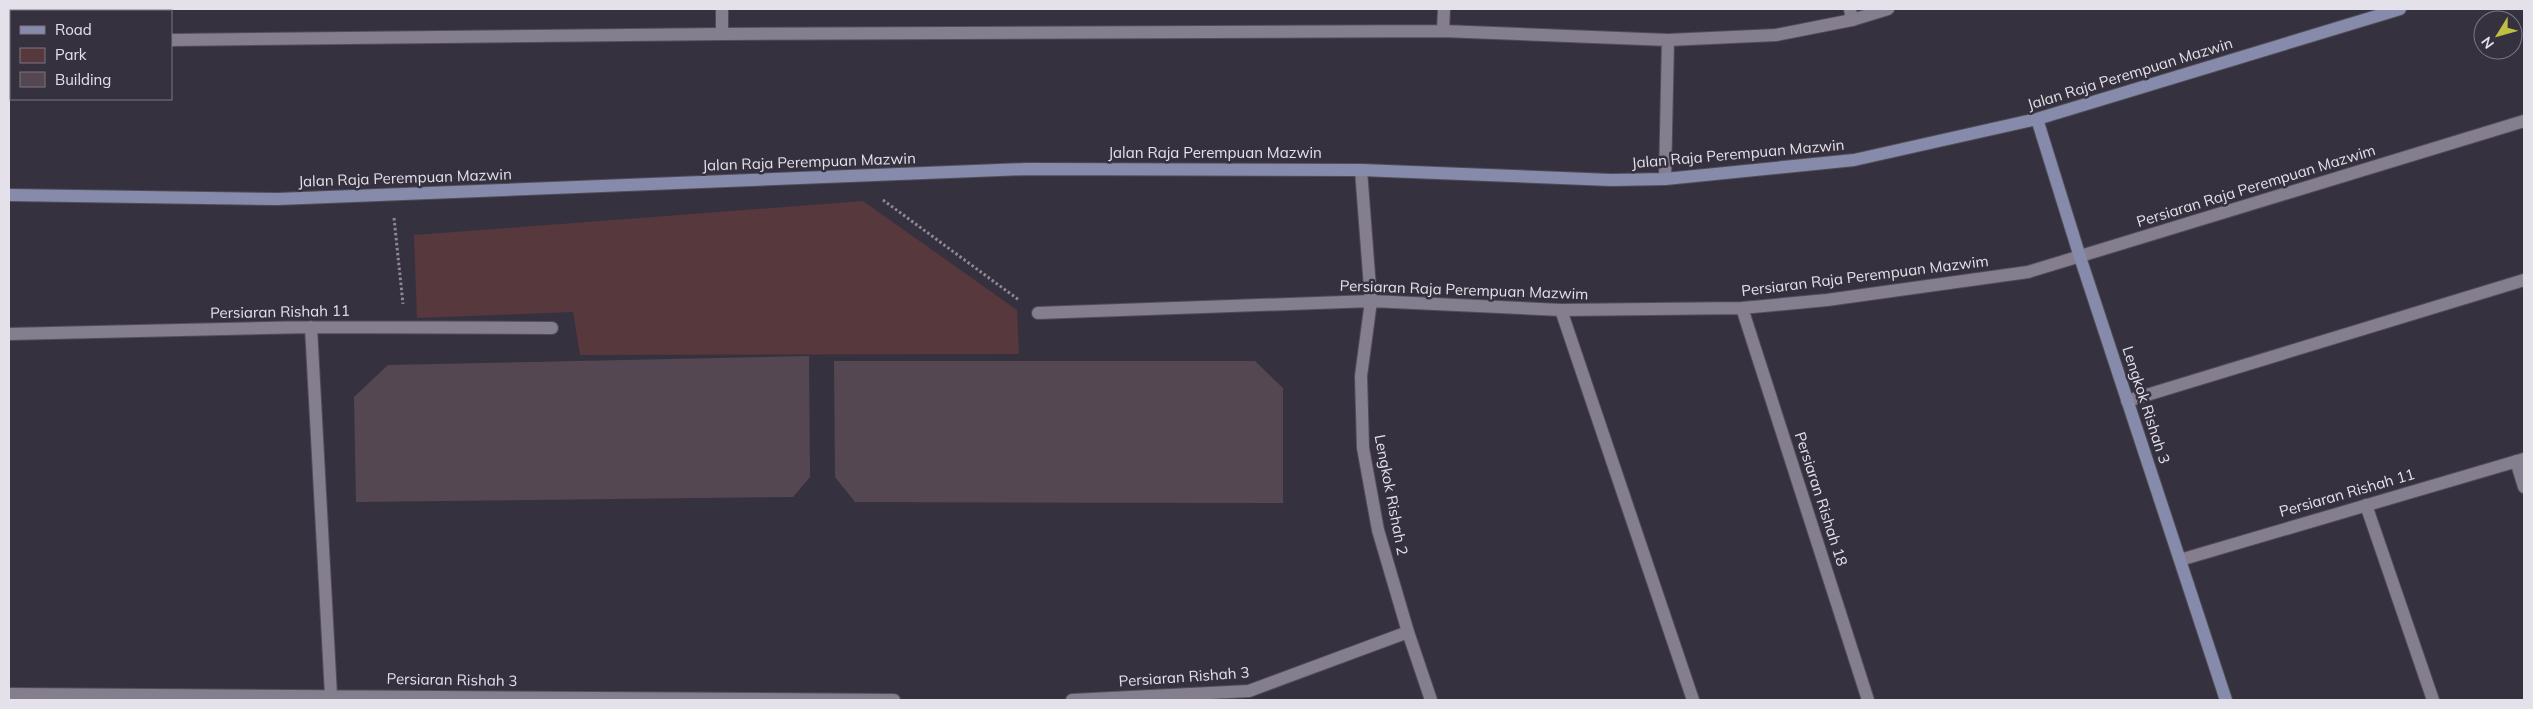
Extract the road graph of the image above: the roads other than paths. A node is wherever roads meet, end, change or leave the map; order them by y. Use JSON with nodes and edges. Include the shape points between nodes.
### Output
{"nodes":[{"id":1,"x":722,"y":9,"type":"edge"},
{"id":2,"x":1444,"y":9,"type":"edge"},
{"id":3,"x":1888,"y":9,"type":"edge"},
{"id":4,"x":2400,"y":9,"type":"edge"},
{"id":5,"x":1851,"y":14,"type":"edge"},
{"id":6,"x":1443,"y":31,"type":"junction"},
{"id":7,"x":722,"y":34,"type":"junction"},
{"id":8,"x":172,"y":40,"type":"edge"},
{"id":9,"x":1668,"y":40,"type":"junction"},
{"id":10,"x":2037,"y":119,"type":"junction"},
{"id":11,"x":2524,"y":121,"type":"edge"},
{"id":12,"x":1361,"y":170,"type":"junction"},
{"id":13,"x":1665,"y":179,"type":"junction"},
{"id":14,"x":9,"y":195,"type":"edge"},
{"id":15,"x":2080,"y":257,"type":"junction"},
{"id":16,"x":2524,"y":280,"type":"edge"},
{"id":17,"x":1371,"y":301,"type":"junction"},
{"id":18,"x":1742,"y":308,"type":"junction"},
{"id":19,"x":1561,"y":310,"type":"junction"},
{"id":20,"x":1038,"y":314,"type":"road end"},
{"id":21,"x":311,"y":327,"type":"junction"},
{"id":22,"x":552,"y":328,"type":"dead end"},
{"id":23,"x":9,"y":334,"type":"edge"},
{"id":24,"x":2127,"y":402,"type":"junction"},
{"id":25,"x":2520,"y":460,"type":"edge"},
{"id":26,"x":2524,"y":487,"type":"edge"},
{"id":27,"x":2366,"y":505,"type":"junction"},
{"id":28,"x":2180,"y":560,"type":"junction"},
{"id":29,"x":1408,"y":632,"type":"junction"},
{"id":30,"x":9,"y":694,"type":"edge"},
{"id":31,"x":331,"y":695,"type":"junction"},
{"id":32,"x":717,"y":700,"type":"edge"},
{"id":33,"x":894,"y":700,"type":"edge"},
{"id":34,"x":1072,"y":700,"type":"edge"},
{"id":35,"x":1431,"y":700,"type":"edge"},
{"id":36,"x":1693,"y":700,"type":"edge"},
{"id":37,"x":1868,"y":700,"type":"edge"},
{"id":38,"x":2226,"y":700,"type":"edge"},
{"id":39,"x":2433,"y":700,"type":"edge"}],
"edges":[{"from":1,"to":7,"type":"street"},
{"from":2,"to":6,"type":"street"},
{"from":3,"to":5,"type":"street"},
{"from":4,"to":10,"type":"main road","name":"Jalan Raja Perempuan Mazwin"},
{"from":5,"to":9,"type":"street","via":[[1776,35]]},
{"from":6,"to":7,"type":"street"},
{"from":6,"to":9,"type":"street"},
{"from":7,"to":8,"type":"street"},
{"from":9,"to":13,"type":"street"},
{"from":10,"to":13,"type":"main road","name":"Jalan Raja Perempuan Mazwin","via":[[1854,160]]},
{"from":10,"to":15,"type":"main road","name":"Lengkok Rishah 3"},
{"from":11,"to":15,"type":"street","name":"Persiaran Raja Perempuan Mazwim"},
{"from":12,"to":13,"type":"main road","name":"Jalan Raja Perempuan Mazwin","via":[[1611,180]]},
{"from":12,"to":14,"type":"main road","name":"Jalan Raja Perempuan Mazwin","via":[[1028,169],[278,200]]},
{"from":12,"to":17,"type":"street","name":"Lengkok Rishah 2"},
{"from":15,"to":18,"type":"street","name":"Persiaran Raja Perempuan Mazwim","via":[[2028,272],[1827,300]]},
{"from":15,"to":24,"type":"main road","name":"Lengkok Rishah 3"},
{"from":16,"to":24,"type":"street"},
{"from":17,"to":19,"type":"street","name":"Persiaran Raja Perempuan Mazwim"},
{"from":17,"to":20,"type":"street","name":"Persiaran Raja Perempuan Mazwim"},
{"from":17,"to":29,"type":"street","name":"Lengkok Rishah 2","via":[[1361,376],[1363,448],[1378,530]]},
{"from":18,"to":19,"type":"street","name":"Persiaran Raja Perempuan Mazwim"},
{"from":18,"to":37,"type":"street","name":"Persiaran Rishah 18"},
{"from":19,"to":36,"type":"street"},
{"from":21,"to":22,"type":"street","name":"Persiaran Rishah 11"},
{"from":21,"to":23,"type":"street","name":"Persiaran Rishah 11"},
{"from":21,"to":31,"type":"street"},
{"from":24,"to":28,"type":"main road","name":"Lengkok Rishah 3"},
{"from":25,"to":26,"type":"street"},
{"from":25,"to":27,"type":"street","name":"Persiaran Rishah 11"},
{"from":27,"to":28,"type":"street","name":"Persiaran Rishah 11"},
{"from":27,"to":39,"type":"street"},
{"from":28,"to":38,"type":"main road","name":"Lengkok Rishah 3"},
{"from":29,"to":34,"type":"street","name":"Persiaran Rishah 3","via":[[1249,691]]},
{"from":29,"to":35,"type":"street","name":"Lengkok Rishah 2"},
{"from":30,"to":31,"type":"street","name":"Persiaran Rishah 3"},
{"from":31,"to":32,"type":"street","name":"Persiaran Rishah 3"},
{"from":32,"to":33,"type":"street","name":"Persiaran Rishah 3"}]}
